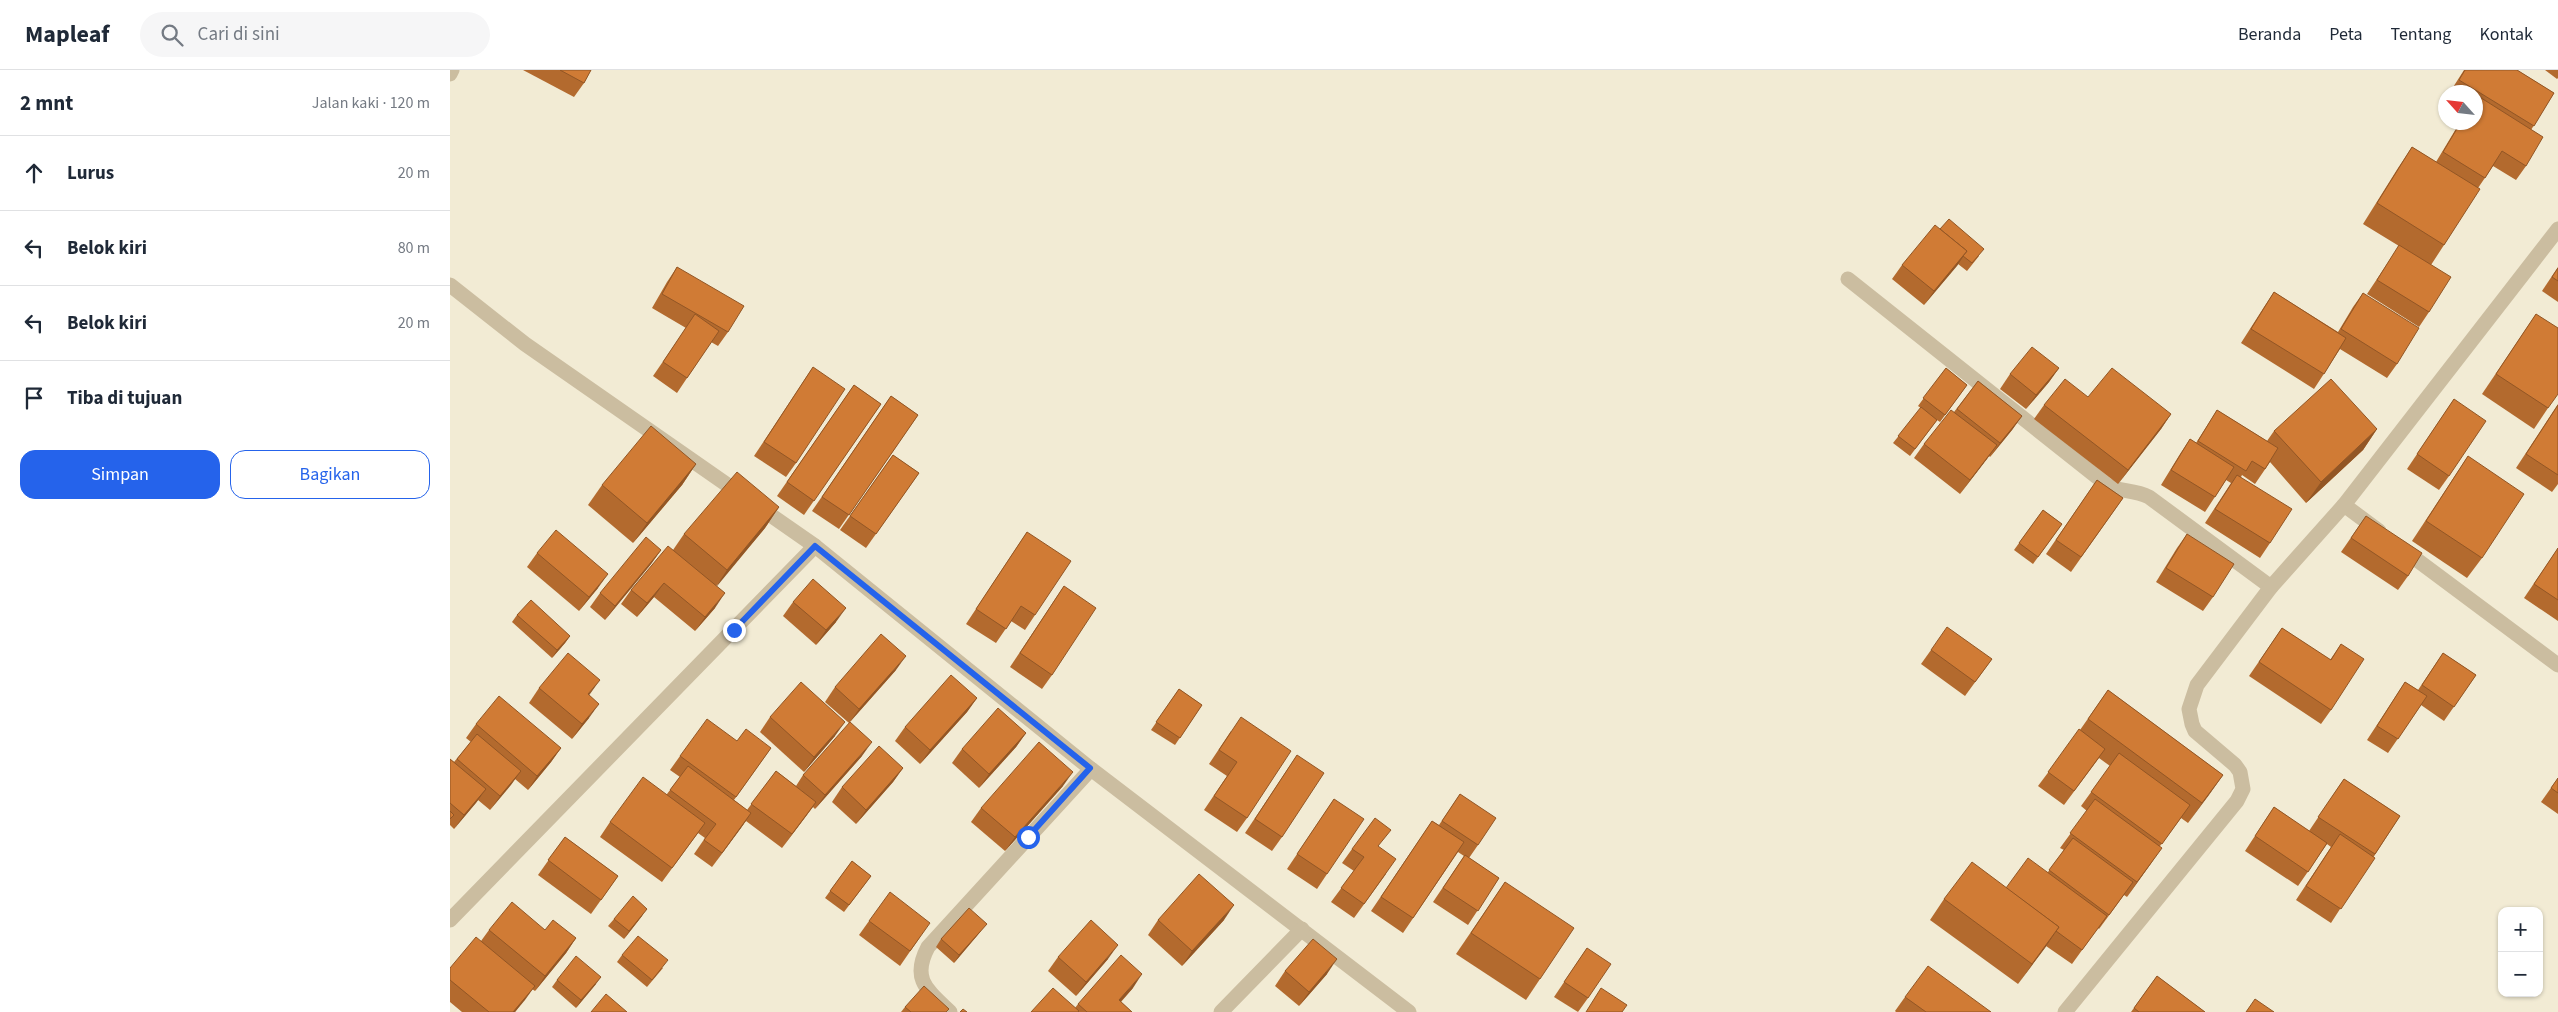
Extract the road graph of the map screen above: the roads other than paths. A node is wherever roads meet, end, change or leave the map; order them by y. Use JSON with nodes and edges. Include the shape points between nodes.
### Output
{"nodes":[{"id":1,"x":452,"y":70,"type":"edge"},
{"id":2,"x":450,"y":74,"type":"edge"},
{"id":3,"x":2558,"y":229,"type":"edge"},
{"id":4,"x":1848,"y":279,"type":"dead end"},
{"id":5,"x":450,"y":285,"type":"edge"},
{"id":6,"x":2344,"y":505,"type":"junction"},
{"id":7,"x":815,"y":546,"type":"junction"},
{"id":8,"x":2271,"y":587,"type":"junction"},
{"id":9,"x":2558,"y":665,"type":"edge"},
{"id":10,"x":1090,"y":768,"type":"junction"},
{"id":11,"x":450,"y":920,"type":"edge"},
{"id":12,"x":1302,"y":929,"type":"junction"},
{"id":13,"x":950,"y":1012,"type":"edge"},
{"id":14,"x":1221,"y":1012,"type":"edge"},
{"id":15,"x":1408,"y":1012,"type":"edge"},
{"id":16,"x":2065,"y":1012,"type":"edge"}],
"edges":[{"from":1,"to":2,"type":"street"},
{"from":3,"to":6,"type":"street"},
{"from":4,"to":8,"type":"street","via":[[2107,485],[2149,497]]},
{"from":5,"to":7,"type":"street","via":[[525,344]]},
{"from":6,"to":8,"type":"street"},
{"from":6,"to":9,"type":"street"},
{"from":7,"to":10,"type":"street"},
{"from":7,"to":11,"type":"street"},
{"from":8,"to":16,"type":"street","via":[[2197,685],[2189,709],[2195,731],[2235,765],[2240,772],[2243,789],[2237,801]]},
{"from":10,"to":12,"type":"street"},
{"from":10,"to":13,"type":"street","via":[[928,947],[920,966],[923,983]]},
{"from":12,"to":14,"type":"street"},
{"from":12,"to":15,"type":"street"}]}
